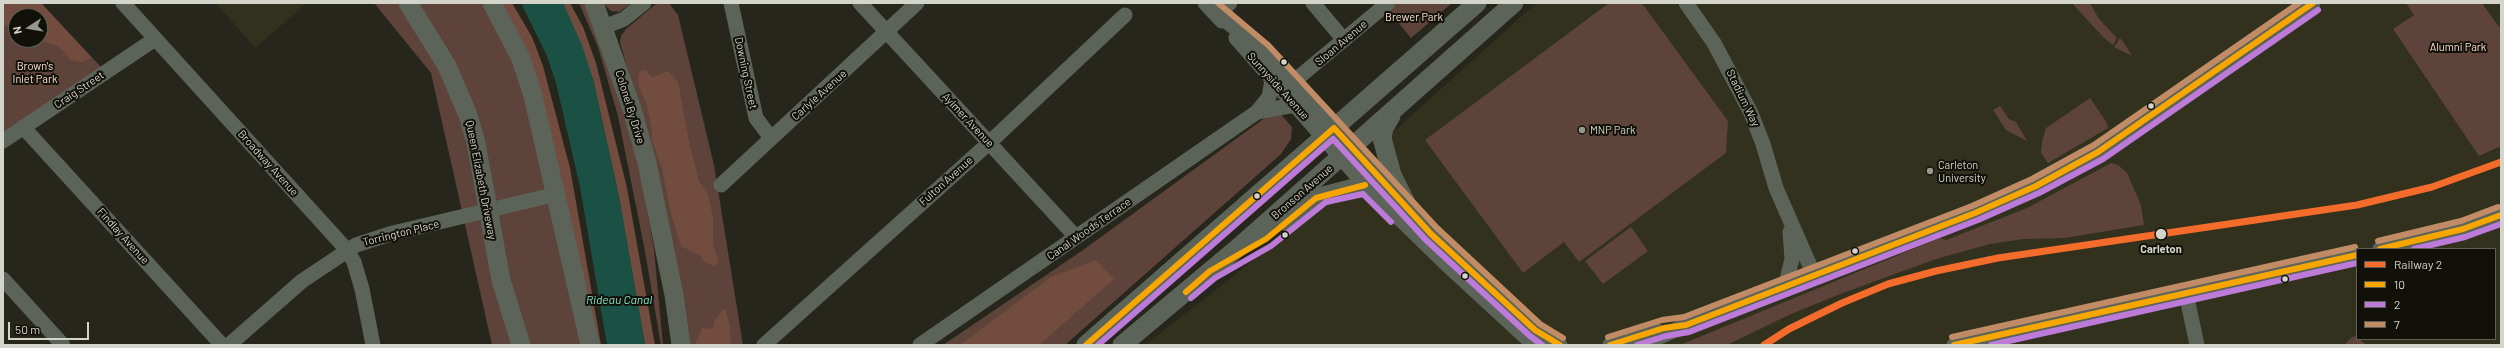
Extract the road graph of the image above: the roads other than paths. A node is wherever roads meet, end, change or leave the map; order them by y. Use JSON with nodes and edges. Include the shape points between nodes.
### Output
{"nodes":[{"id":1,"x":123,"y":3,"type":"edge"},
{"id":2,"x":408,"y":3,"type":"edge"},
{"id":3,"x":492,"y":3,"type":"edge"},
{"id":4,"x":594,"y":3,"type":"edge"},
{"id":5,"x":644,"y":3,"type":"edge"},
{"id":6,"x":731,"y":3,"type":"edge"},
{"id":7,"x":860,"y":3,"type":"edge"},
{"id":8,"x":917,"y":3,"type":"edge"},
{"id":9,"x":1205,"y":3,"type":"edge"},
{"id":10,"x":1230,"y":3,"type":"edge"},
{"id":11,"x":1313,"y":3,"type":"edge"},
{"id":12,"x":1477,"y":3,"type":"edge"},
{"id":13,"x":1514,"y":3,"type":"edge"},
{"id":14,"x":1686,"y":3,"type":"edge"},
{"id":15,"x":2313,"y":3,"type":"edge"},
{"id":16,"x":1383,"y":4,"type":"edge"},
{"id":17,"x":1217,"y":14,"type":"junction"},
{"id":18,"x":1125,"y":15,"type":"dead end"},
{"id":19,"x":604,"y":27,"type":"junction"},
{"id":20,"x":886,"y":32,"type":"junction"},
{"id":21,"x":155,"y":39,"type":"junction"},
{"id":22,"x":1344,"y":40,"type":"junction"},
{"id":23,"x":1272,"y":80,"type":"junction"},
{"id":24,"x":1293,"y":82,"type":"junction"},
{"id":25,"x":1295,"y":105,"type":"junction"},
{"id":26,"x":1258,"y":112,"type":"junction"},
{"id":27,"x":1394,"y":112,"type":"junction"},
{"id":28,"x":23,"y":127,"type":"junction"},
{"id":29,"x":1329,"y":132,"type":"junction"},
{"id":30,"x":771,"y":138,"type":"junction"},
{"id":31,"x":3,"y":141,"type":"edge"},
{"id":32,"x":989,"y":143,"type":"junction"},
{"id":33,"x":1346,"y":152,"type":"junction"},
{"id":34,"x":1365,"y":185,"type":"junction"},
{"id":35,"x":721,"y":186,"type":"dead end"},
{"id":36,"x":556,"y":194,"type":"junction"},
{"id":37,"x":1782,"y":202,"type":"junction"},
{"id":38,"x":487,"y":211,"type":"junction"},
{"id":39,"x":657,"y":213,"type":"junction"},
{"id":40,"x":1411,"y":213,"type":"junction"},
{"id":41,"x":2501,"y":215,"type":"edge"},
{"id":42,"x":1076,"y":237,"type":"junction"},
{"id":43,"x":2384,"y":248,"type":"edge"},
{"id":44,"x":347,"y":250,"type":"junction"},
{"id":45,"x":2356,"y":255,"type":"edge"},
{"id":46,"x":1210,"y":271,"type":"junction"},
{"id":47,"x":1814,"y":275,"type":"junction"},
{"id":48,"x":3,"y":280,"type":"edge"},
{"id":49,"x":1785,"y":287,"type":"junction"},
{"id":50,"x":2186,"y":293,"type":"junction"},
{"id":51,"x":1686,"y":325,"type":"junction"},
{"id":52,"x":63,"y":345,"type":"edge"},
{"id":53,"x":222,"y":345,"type":"edge"},
{"id":54,"x":229,"y":345,"type":"edge"},
{"id":55,"x":374,"y":345,"type":"edge"},
{"id":56,"x":521,"y":345,"type":"edge"},
{"id":57,"x":590,"y":345,"type":"edge"},
{"id":58,"x":668,"y":345,"type":"edge"},
{"id":59,"x":681,"y":345,"type":"edge"},
{"id":60,"x":764,"y":345,"type":"edge"},
{"id":61,"x":920,"y":345,"type":"edge"},
{"id":62,"x":1086,"y":345,"type":"edge"},
{"id":63,"x":1122,"y":345,"type":"edge"},
{"id":64,"x":1534,"y":345,"type":"edge"},
{"id":65,"x":1560,"y":345,"type":"edge"},
{"id":66,"x":1610,"y":345,"type":"edge"},
{"id":67,"x":1642,"y":345,"type":"edge"},
{"id":68,"x":1954,"y":345,"type":"edge"},
{"id":69,"x":2197,"y":345,"type":"edge"}],
"edges":[{"from":1,"to":21,"type":"street","name":"Broadway Avenue"},
{"from":2,"to":38,"type":"main road","name":"Queen Elizabeth Driveway","via":[[447,66],[458,89],[472,129]]},
{"from":3,"to":36,"type":"main road","via":[[521,59],[533,96]]},
{"from":4,"to":19,"type":"main road","name":"Colonel By Drive"},
{"from":5,"to":19,"type":"street","via":[[624,19]]},
{"from":6,"to":30,"type":"street","name":"Downing Street","via":[[756,118]]},
{"from":7,"to":20,"type":"street","name":"Aylmer Avenue"},
{"from":8,"to":20,"type":"street","name":"Carlyle Avenue"},
{"from":9,"to":17,"type":"street","name":"Sunnyside Avenue"},
{"from":10,"to":17,"type":"street"},
{"from":11,"to":22,"type":"street"},
{"from":12,"to":29,"type":"main road"},
{"from":13,"to":27,"type":"main road","name":"Bronson Avenue"},
{"from":14,"to":37,"type":"street","name":"Stadium Way","via":[[1707,31],[1746,102],[1758,128]]},
{"from":15,"to":47,"type":"street","via":[[2111,144],[2070,169],[1997,204]]},
{"from":16,"to":22,"type":"street","name":"Sloan Avenue"},
{"from":17,"to":23,"type":"street","name":"Sunnyside Avenue"},
{"from":17,"to":24,"type":"street","name":"Sunnyside Avenue","via":[[1262,50]]},
{"from":18,"to":32,"type":"street","name":"Fulton Avenue"},
{"from":19,"to":39,"type":"main road","name":"Colonel By Drive","via":[[632,109]]},
{"from":20,"to":30,"type":"street","name":"Carlyle Avenue"},
{"from":20,"to":32,"type":"street","name":"Aylmer Avenue"},
{"from":21,"to":28,"type":"street","name":"Craig Street"},
{"from":21,"to":44,"type":"street","name":"Broadway Avenue"},
{"from":22,"to":24,"type":"street","name":"Sloan Avenue"},
{"from":23,"to":25,"type":"street","name":"Sunnyside Avenue"},
{"from":23,"to":26,"type":"street","name":"Canal Woods Terrace","via":[[1270,97]]},
{"from":24,"to":29,"type":"street","name":"Sunnyside Avenue"},
{"from":25,"to":26,"type":"street","name":"Canal Woods Terrace"},
{"from":25,"to":29,"type":"street","name":"Sunnyside Avenue"},
{"from":26,"to":42,"type":"street","name":"Canal Woods Terrace"},
{"from":27,"to":33,"type":"main road","name":"Bronson Avenue"},
{"from":27,"to":40,"type":"main road","via":[[1384,128],[1382,138],[1392,175]]},
{"from":28,"to":31,"type":"street","name":"Craig Street"},
{"from":28,"to":53,"type":"street","name":"Findlay Avenue"},
{"from":29,"to":33,"type":"street","name":"Sunnyside Avenue"},
{"from":29,"to":62,"type":"main road"},
{"from":30,"to":35,"type":"street","name":"Carlyle Avenue"},
{"from":32,"to":42,"type":"street","name":"Aylmer Avenue"},
{"from":32,"to":60,"type":"street","name":"Fulton Avenue"},
{"from":33,"to":34,"type":"street"},
{"from":33,"to":40,"type":"street"},
{"from":33,"to":46,"type":"main road","name":"Bronson Avenue"},
{"from":34,"to":46,"type":"main road","via":[[1316,198],[1266,239]]},
{"from":34,"to":64,"type":"street"},
{"from":36,"to":38,"type":"street","name":"Torrington Place"},
{"from":36,"to":57,"type":"main road"},
{"from":37,"to":47,"type":"street","name":"Stadium Way"},
{"from":37,"to":49,"type":"street","name":"Stadium Way","via":[[1792,247]]},
{"from":38,"to":44,"type":"street","name":"Torrington Place","via":[[393,233]]},
{"from":38,"to":56,"type":"main road","name":"Queen Elizabeth Driveway","via":[[504,293]]},
{"from":39,"to":58,"type":"main road","name":"Colonel By Drive"},
{"from":39,"to":59,"type":"main road","name":"Colonel By Drive","via":[[674,295]]},
{"from":40,"to":65,"type":"street","via":[[1535,330]]},
{"from":41,"to":43,"type":"street","via":[[2463,229]]},
{"from":42,"to":61,"type":"street","name":"Canal Woods Terrace"},
{"from":44,"to":54,"type":"street","name":"Torrington Place","via":[[302,282]]},
{"from":44,"to":55,"type":"street","name":"Broadway Avenue","via":[[354,262],[362,289]]},
{"from":45,"to":50,"type":"street"},
{"from":46,"to":63,"type":"main road","name":"Bronson Avenue"},
{"from":47,"to":49,"type":"street"},
{"from":48,"to":52,"type":"street"},
{"from":49,"to":51,"type":"street"},
{"from":50,"to":68,"type":"street"},
{"from":50,"to":69,"type":"street"},
{"from":51,"to":66,"type":"street","via":[[1664,328]]},
{"from":51,"to":67,"type":"street"}]}
